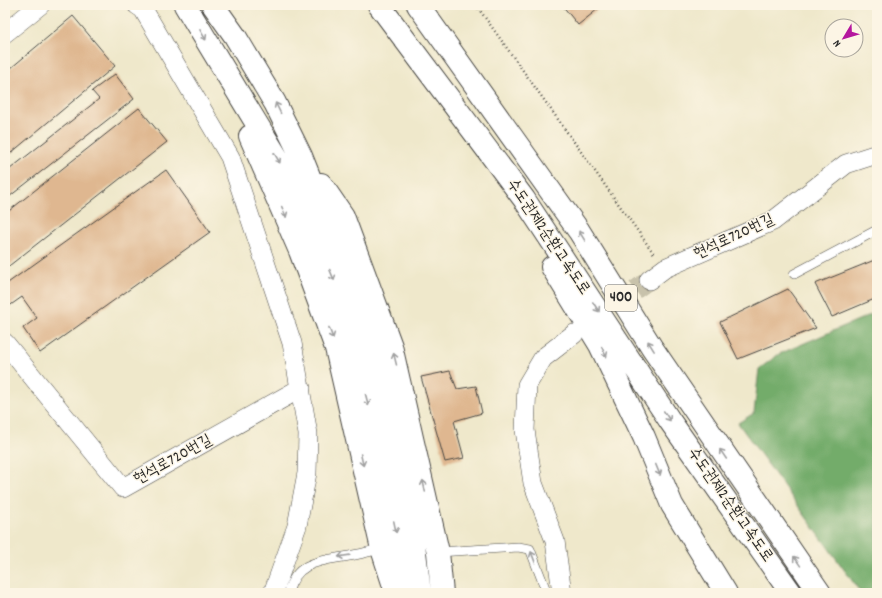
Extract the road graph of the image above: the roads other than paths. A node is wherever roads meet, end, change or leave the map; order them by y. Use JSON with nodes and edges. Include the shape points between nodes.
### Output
{"nodes":[{"id":1,"x":40,"y":5,"type":"edge"},
{"id":2,"x":137,"y":5,"type":"edge"},
{"id":3,"x":213,"y":5,"type":"edge"},
{"id":4,"x":219,"y":5,"type":"edge"},
{"id":5,"x":379,"y":5,"type":"edge"},
{"id":6,"x":418,"y":5,"type":"edge"},
{"id":7,"x":186,"y":7,"type":"edge"},
{"id":8,"x":5,"y":33,"type":"edge"},
{"id":9,"x":235,"y":36,"type":"junction"},
{"id":10,"x":401,"y":37,"type":"junction"},
{"id":11,"x":220,"y":65,"type":"junction"},
{"id":12,"x":877,"y":154,"type":"edge"},
{"id":13,"x":301,"y":156,"type":"junction"},
{"id":14,"x":877,"y":230,"type":"edge"},
{"id":15,"x":794,"y":274,"type":"dead end"},
{"id":16,"x":649,"y":280,"type":"tunnel mouth"},
{"id":17,"x":574,"y":334,"type":"tunnel mouth"},
{"id":18,"x":5,"y":343,"type":"edge"},
{"id":19,"x":301,"y":388,"type":"junction"},
{"id":20,"x":382,"y":549,"type":"junction"},
{"id":21,"x":438,"y":552,"type":"junction"},
{"id":22,"x":273,"y":593,"type":"edge"},
{"id":23,"x":288,"y":593,"type":"edge"},
{"id":24,"x":396,"y":593,"type":"edge"},
{"id":25,"x":404,"y":593,"type":"edge"},
{"id":26,"x":420,"y":593,"type":"edge"},
{"id":27,"x":442,"y":593,"type":"edge"},
{"id":28,"x":547,"y":593,"type":"edge"},
{"id":29,"x":562,"y":593,"type":"edge"},
{"id":30,"x":726,"y":593,"type":"edge"},
{"id":31,"x":791,"y":593,"type":"edge"},
{"id":32,"x":820,"y":593,"type":"edge"}],
"edges":[{"from":1,"to":8,"type":"street"},
{"from":2,"to":19,"type":"street","via":[[143,9],[230,157],[292,343]]},
{"from":3,"to":9,"type":"highway"},
{"from":4,"to":9,"type":"highway"},
{"from":5,"to":10,"type":"highway","name":"수도권제2순환고속도로","number":"400"},
{"from":32,"to":6,"type":"highway","name":"수도권제2순환고속도로","number":"400","one_way":true,"via":[[652,348],[579,231]]},
{"from":7,"to":11,"type":"highway","one_way":true},
{"from":13,"to":9,"type":"highway","one_way":true,"via":[[275,103]]},
{"from":10,"to":30,"type":"highway","one_way":true,"via":[[515,208],[600,345],[644,437],[672,505]]},
{"from":10,"to":31,"type":"highway","name":"수도권제2순환고속도로","number":"400","one_way":true,"via":[[524,199],[670,420]]},
{"from":11,"to":20,"type":"highway","one_way":true,"via":[[300,251],[336,348]]},
{"from":11,"to":25,"type":"highway","one_way":true,"via":[[295,187],[337,288],[376,438],[401,558]]},
{"from":12,"to":16,"type":"street","name":"현석로720번길","via":[[846,164],[773,221],[664,268]]},
{"from":21,"to":13,"type":"highway","one_way":true,"via":[[391,346],[343,216]]},
{"from":13,"to":26,"type":"highway","via":[[356,296],[394,437],[410,512]]},
{"from":14,"to":15,"type":"lane"},
{"from":17,"to":29,"type":"street","via":[[543,358],[527,385],[525,430],[533,482],[555,541]]},
{"from":18,"to":19,"type":"street","name":"현석로720번길","via":[[123,488]]},
{"from":19,"to":22,"type":"street","via":[[308,434],[307,473],[297,526]]},
{"from":20,"to":23,"type":"lane","one_way":true,"via":[[322,559],[308,564],[291,579]]},
{"from":20,"to":24,"type":"highway"},
{"from":21,"to":27,"type":"highway"},
{"from":28,"to":21,"type":"lane","one_way":true,"via":[[530,549],[510,547]]}]}
